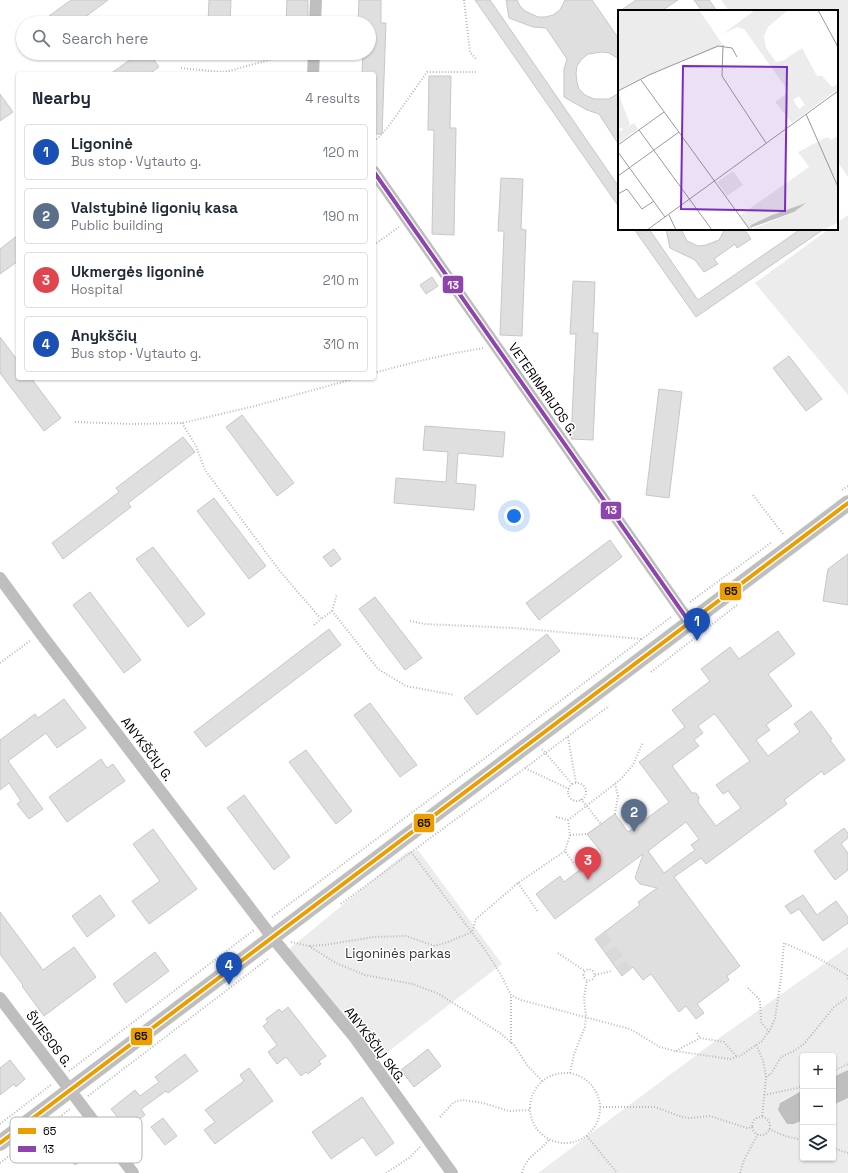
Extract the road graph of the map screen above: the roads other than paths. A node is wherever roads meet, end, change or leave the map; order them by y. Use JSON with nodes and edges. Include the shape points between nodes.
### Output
{"nodes":[{"id":1,"x":316,"y":0,"type":"edge"},
{"id":2,"x":315,"y":16,"type":"edge"},
{"id":3,"x":314,"y":60,"type":"edge"},
{"id":4,"x":313,"y":72,"type":"edge"},
{"id":5,"x":376,"y":175,"type":"edge"},
{"id":6,"x":843,"y":498,"type":"edge"},
{"id":7,"x":0,"y":578,"type":"edge"},
{"id":8,"x":690,"y":623,"type":"junction"},
{"id":9,"x":272,"y":937,"type":"junction"},
{"id":10,"x":0,"y":998,"type":"edge"},
{"id":11,"x":70,"y":1090,"type":"junction"},
{"id":12,"x":34,"y":1117,"type":"edge"},
{"id":13,"x":90,"y":1117,"type":"edge"},
{"id":14,"x":10,"y":1135,"type":"edge"},
{"id":15,"x":0,"y":1142,"type":"edge"},
{"id":16,"x":125,"y":1163,"type":"edge"},
{"id":17,"x":133,"y":1173,"type":"edge"},
{"id":18,"x":452,"y":1173,"type":"edge"}],
"edges":[{"from":1,"to":2,"type":"street"},
{"from":3,"to":4,"type":"street"},
{"from":5,"to":8,"type":"street","name":"VETERINARIJOS G."},
{"from":6,"to":8,"type":"main road"},
{"from":7,"to":9,"type":"street","name":"ANYKŠČIŲ G."},
{"from":8,"to":9,"type":"main road"},
{"from":9,"to":11,"type":"main road"},
{"from":9,"to":18,"type":"street","name":"ANYKŠČIŲ SKG.","via":[[286,945]]},
{"from":10,"to":11,"type":"street","name":"ŠVIESOS G."},
{"from":11,"to":12,"type":"main road"},
{"from":11,"to":13,"type":"street","name":"ŠVIESOS G."},
{"from":14,"to":15,"type":"main road"},
{"from":16,"to":17,"type":"street","name":"ŠVIESOS G."}]}
